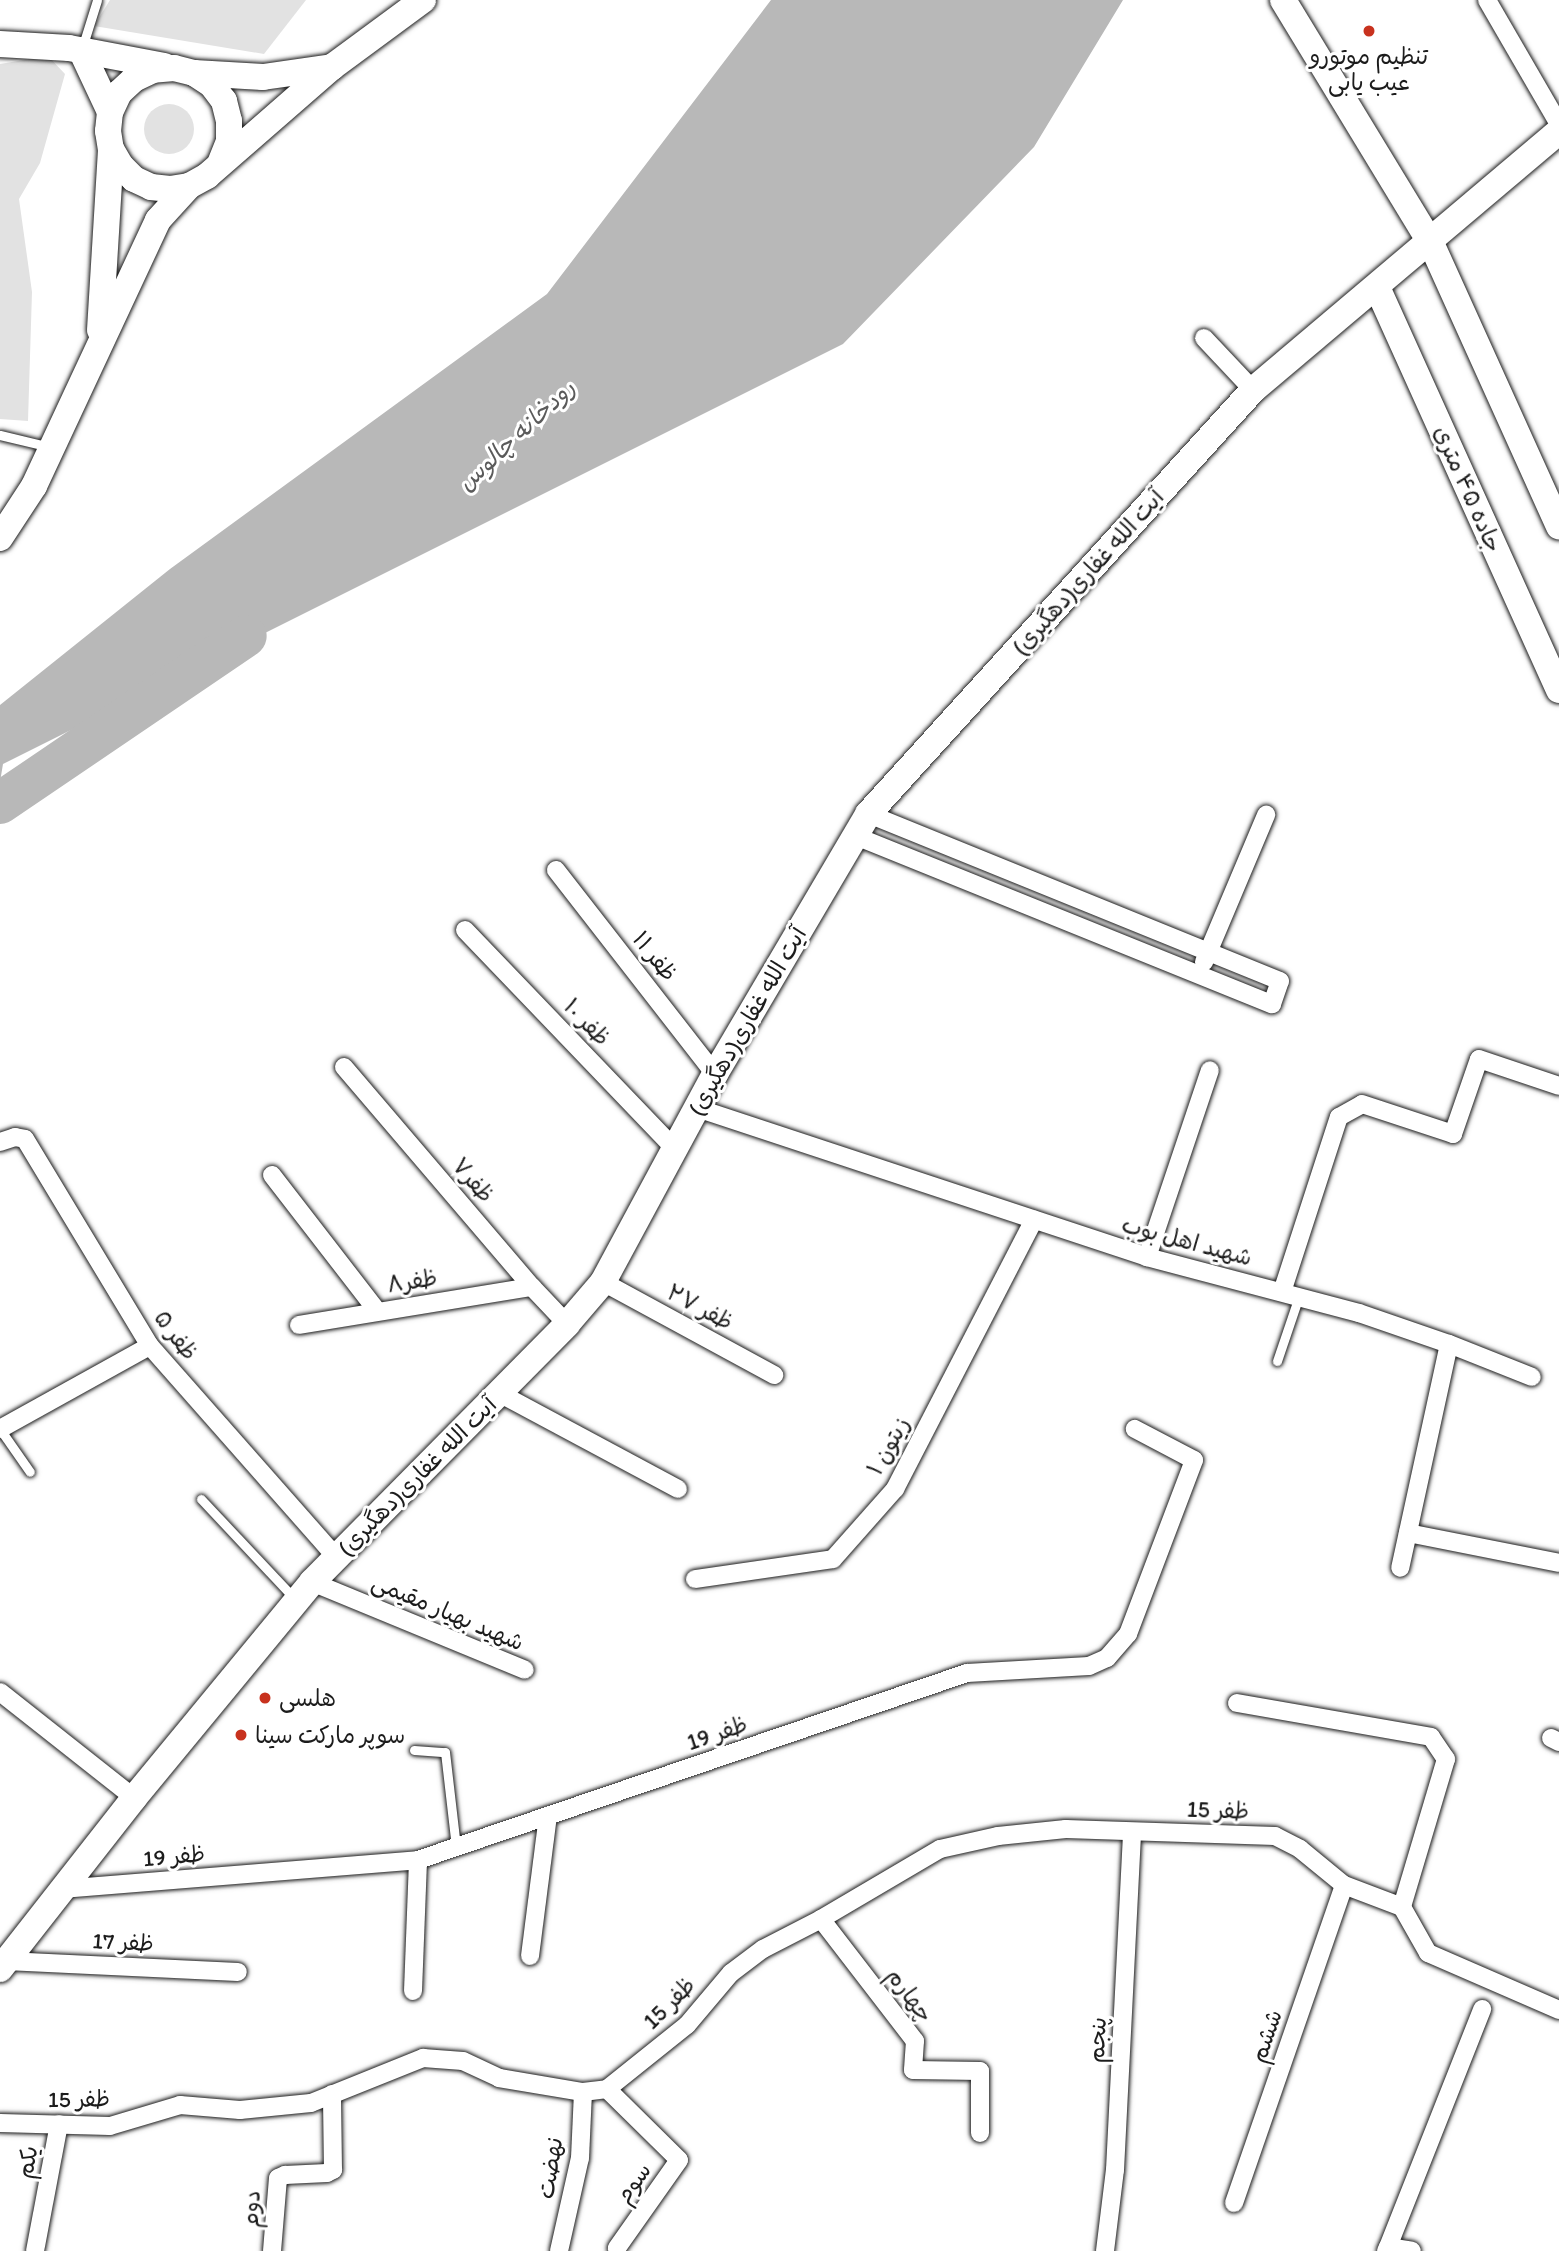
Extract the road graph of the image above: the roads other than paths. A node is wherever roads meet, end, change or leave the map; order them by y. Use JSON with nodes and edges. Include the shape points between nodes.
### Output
{"nodes":[{"id":1,"x":97,"y":0,"type":"edge"},
{"id":2,"x":423,"y":0,"type":"edge"},
{"id":3,"x":1283,"y":0,"type":"edge"},
{"id":4,"x":1487,"y":0,"type":"edge"},
{"id":5,"x":0,"y":44,"type":"edge"},
{"id":6,"x":81,"y":50,"type":"junction"},
{"id":7,"x":332,"y":67,"type":"junction"},
{"id":8,"x":184,"y":70,"type":"junction"},
{"id":9,"x":110,"y":112,"type":"junction"},
{"id":10,"x":1559,"y":124,"type":"edge"},
{"id":11,"x":1559,"y":131,"type":"edge"},
{"id":12,"x":111,"y":149,"type":"junction"},
{"id":13,"x":221,"y":161,"type":"junction"},
{"id":14,"x":188,"y":186,"type":"junction"},
{"id":15,"x":1431,"y":243,"type":"junction"},
{"id":16,"x":1377,"y":287,"type":"junction"},
{"id":17,"x":1204,"y":338,"type":"dead end"},
{"id":18,"x":99,"y":342,"type":"junction"},
{"id":19,"x":1253,"y":390,"type":"junction"},
{"id":20,"x":0,"y":435,"type":"edge"},
{"id":21,"x":52,"y":448,"type":"junction"},
{"id":22,"x":1559,"y":526,"type":"edge"},
{"id":23,"x":0,"y":538,"type":"edge"},
{"id":24,"x":1559,"y":690,"type":"edge"},
{"id":25,"x":868,"y":814,"type":"junction"},
{"id":26,"x":1266,"y":815,"type":"dead end"},
{"id":27,"x":853,"y":835,"type":"junction"},
{"id":28,"x":556,"y":870,"type":"dead end"},
{"id":29,"x":465,"y":930,"type":"dead end"},
{"id":30,"x":1208,"y":952,"type":"junction"},
{"id":31,"x":1199,"y":975,"type":"junction"},
{"id":32,"x":344,"y":1067,"type":"dead end"},
{"id":33,"x":1210,"y":1070,"type":"dead end"},
{"id":34,"x":715,"y":1074,"type":"junction"},
{"id":35,"x":1559,"y":1086,"type":"edge"},
{"id":36,"x":697,"y":1108,"type":"junction"},
{"id":37,"x":0,"y":1142,"type":"edge"},
{"id":38,"x":674,"y":1148,"type":"junction"},
{"id":39,"x":272,"y":1175,"type":"dead end"},
{"id":40,"x":1034,"y":1220,"type":"junction"},
{"id":41,"x":1147,"y":1257,"type":"junction"},
{"id":42,"x":603,"y":1282,"type":"junction"},
{"id":43,"x":533,"y":1287,"type":"junction"},
{"id":44,"x":1290,"y":1294,"type":"junction"},
{"id":45,"x":377,"y":1311,"type":"junction"},
{"id":46,"x":567,"y":1324,"type":"junction"},
{"id":47,"x":299,"y":1325,"type":"dead end"},
{"id":48,"x":1449,"y":1345,"type":"junction"},
{"id":49,"x":150,"y":1346,"type":"junction"},
{"id":50,"x":1278,"y":1361,"type":"dead end"},
{"id":51,"x":774,"y":1375,"type":"dead end"},
{"id":52,"x":1532,"y":1377,"type":"dead end"},
{"id":53,"x":499,"y":1393,"type":"junction"},
{"id":54,"x":0,"y":1429,"type":"edge"},
{"id":55,"x":1135,"y":1429,"type":"dead end"},
{"id":56,"x":30,"y":1472,"type":"dead end"},
{"id":57,"x":678,"y":1489,"type":"dead end"},
{"id":58,"x":201,"y":1499,"type":"dead end"},
{"id":59,"x":1408,"y":1533,"type":"junction"},
{"id":60,"x":336,"y":1557,"type":"junction"},
{"id":61,"x":1559,"y":1563,"type":"edge"},
{"id":62,"x":1400,"y":1568,"type":"dead end"},
{"id":63,"x":695,"y":1579,"type":"dead end"},
{"id":64,"x":304,"y":1591,"type":"junction"},
{"id":65,"x":525,"y":1670,"type":"dead end"},
{"id":66,"x":0,"y":1692,"type":"edge"},
{"id":67,"x":1237,"y":1703,"type":"dead end"},
{"id":68,"x":414,"y":1751,"type":"dead end"},
{"id":69,"x":134,"y":1798,"type":"junction"},
{"id":70,"x":548,"y":1816,"type":"junction"},
{"id":71,"x":1132,"y":1832,"type":"junction"},
{"id":72,"x":456,"y":1847,"type":"junction"},
{"id":73,"x":418,"y":1860,"type":"junction"},
{"id":74,"x":1344,"y":1885,"type":"junction"},
{"id":75,"x":61,"y":1889,"type":"junction"},
{"id":76,"x":1402,"y":1907,"type":"junction"},
{"id":77,"x":821,"y":1919,"type":"junction"},
{"id":78,"x":530,"y":1956,"type":"dead end"},
{"id":79,"x":2,"y":1963,"type":"edge"},
{"id":80,"x":238,"y":1972,"type":"dead end"},
{"id":81,"x":412,"y":1991,"type":"dead end"},
{"id":82,"x":1482,"y":2009,"type":"dead end"},
{"id":83,"x":1559,"y":2010,"type":"edge"},
{"id":84,"x":607,"y":2089,"type":"junction"},
{"id":85,"x":583,"y":2092,"type":"junction"},
{"id":86,"x":332,"y":2094,"type":"junction"},
{"id":87,"x":0,"y":2123,"type":"edge"},
{"id":88,"x":59,"y":2124,"type":"junction"},
{"id":89,"x":980,"y":2133,"type":"dead end"},
{"id":90,"x":1234,"y":2203,"type":"dead end"},
{"id":91,"x":617,"y":2248,"type":"dead end"},
{"id":92,"x":1387,"y":2249,"type":"edge"},
{"id":93,"x":35,"y":2251,"type":"edge"},
{"id":94,"x":272,"y":2251,"type":"edge"},
{"id":95,"x":559,"y":2251,"type":"edge"},
{"id":96,"x":1105,"y":2251,"type":"edge"},
{"id":97,"x":1412,"y":2251,"type":"edge"}],
"edges":[{"from":1,"to":6,"type":"lane"},
{"from":2,"to":7,"type":"street"},
{"from":3,"to":15,"type":"street"},
{"from":4,"to":10,"type":"street"},
{"from":5,"to":6,"type":"street"},
{"from":6,"to":8,"type":"street"},
{"from":6,"to":9,"type":"street"},
{"from":7,"to":8,"type":"street","via":[[263,77]]},
{"from":7,"to":13,"type":"street"},
{"from":8,"to":9,"type":"street","via":[[153,70],[134,79],[119,93]]},
{"from":8,"to":13,"type":"street","via":[[211,84],[223,101],[229,141]]},
{"from":9,"to":12,"type":"street"},
{"from":11,"to":15,"type":"street","name":"آیت الله غفاری(دهگیری)"},
{"from":12,"to":14,"type":"street","via":[[134,179],[151,187]]},
{"from":12,"to":18,"type":"street"},
{"from":13,"to":14,"type":"street","via":[[207,176]]},
{"from":14,"to":18,"type":"street","via":[[158,220]]},
{"from":15,"to":16,"type":"street","name":"آیت الله غفاری(دهگیری)"},
{"from":15,"to":22,"type":"street"},
{"from":16,"to":19,"type":"street","name":"آیت الله غفاری(دهگیری)"},
{"from":16,"to":24,"type":"street","name":"جاده ۴۵ متری"},
{"from":17,"to":19,"type":"street"},
{"from":18,"to":21,"type":"street"},
{"from":19,"to":25,"type":"street","name":"آیت الله غفاری(دهگیری)"},
{"from":20,"to":21,"type":"lane"},
{"from":21,"to":23,"type":"street"},
{"from":25,"to":27,"type":"street","name":"آیت الله غفاری(دهگیری)"},
{"from":25,"to":30,"type":"street"},
{"from":26,"to":30,"type":"street"},
{"from":27,"to":31,"type":"street"},
{"from":27,"to":34,"type":"street","name":"آیت الله غفاری(دهگیری)"},
{"from":28,"to":34,"type":"street","name":"ظفر ۱۱"},
{"from":29,"to":38,"type":"street","name":"ظفر ۱۰"},
{"from":30,"to":31,"type":"street"},
{"from":30,"to":31,"type":"street","via":[[1280,981],[1272,1004]]},
{"from":32,"to":43,"type":"street","name":"ظفر۷"},
{"from":33,"to":41,"type":"street"},
{"from":34,"to":36,"type":"street","name":"آیت الله غفاری(دهگیری)"},
{"from":35,"to":44,"type":"street","via":[[1479,1059],[1453,1134],[1362,1104],[1339,1116]]},
{"from":36,"to":38,"type":"street","name":"آیت الله غفاری(دهگیری)"},
{"from":36,"to":40,"type":"street","name":"شهید اهل بوب"},
{"from":37,"to":49,"type":"street","name":"ظفر ۵","via":[[25,1139]]},
{"from":38,"to":42,"type":"street","name":"آیت الله غفاری(دهگیری)"},
{"from":39,"to":45,"type":"street"},
{"from":40,"to":41,"type":"street","name":"شهید اهل بوب"},
{"from":40,"to":63,"type":"street","name":"زیتون ۱","via":[[895,1489],[833,1559]]},
{"from":41,"to":44,"type":"street","name":"شهید اهل بوب"},
{"from":42,"to":46,"type":"street","name":"آیت الله غفاری(دهگیری)"},
{"from":42,"to":51,"type":"street","name":"ظفر ۲۷"},
{"from":43,"to":45,"type":"street","name":"ظفر۸"},
{"from":43,"to":46,"type":"street","name":"ظفر۷"},
{"from":44,"to":48,"type":"street","name":"شهید اهل بوب"},
{"from":44,"to":50,"type":"lane"},
{"from":45,"to":47,"type":"street","name":"ظفر۸"},
{"from":46,"to":53,"type":"street","name":"آیت الله غفاری(دهگیری)"},
{"from":48,"to":52,"type":"street","name":"شهید اهل بوب"},
{"from":48,"to":59,"type":"street"},
{"from":49,"to":54,"type":"street"},
{"from":49,"to":60,"type":"street","name":"ظفر ۵"},
{"from":53,"to":57,"type":"street"},
{"from":53,"to":60,"type":"street","name":"آیت الله غفاری(دهگیری)"},
{"from":54,"to":56,"type":"lane"},
{"from":55,"to":70,"type":"street","name":"ظفر 19","via":[[1194,1460],[1128,1633],[1107,1658],[1089,1666],[967,1673]]},
{"from":58,"to":64,"type":"lane"},
{"from":59,"to":61,"type":"street"},
{"from":59,"to":62,"type":"street"},
{"from":60,"to":64,"type":"street","name":"آیت الله غفاری(دهگیری)"},
{"from":64,"to":65,"type":"street","name":"شهید بهیار مقیمی"},
{"from":64,"to":69,"type":"street","name":"آیت الله غفاری(دهگیری)"},
{"from":66,"to":69,"type":"street"},
{"from":67,"to":76,"type":"street","via":[[1431,1737],[1446,1759]]},
{"from":68,"to":72,"type":"lane","via":[[445,1752]]},
{"from":69,"to":75,"type":"street","name":"آیت الله غفاری(دهگیری)"},
{"from":70,"to":72,"type":"street","name":"ظفر 19"},
{"from":70,"to":78,"type":"street"},
{"from":71,"to":74,"type":"street","name":"ظفر 15","via":[[1275,1836],[1300,1849]]},
{"from":71,"to":77,"type":"street","name":"ظفر 15","via":[[1066,1829],[999,1836],[940,1849]]},
{"from":71,"to":96,"type":"street","name":"پنجم","via":[[1115,2170]]},
{"from":72,"to":73,"type":"street","name":"ظفر 19"},
{"from":73,"to":75,"type":"street","name":"ظفر 19"},
{"from":73,"to":81,"type":"street"},
{"from":74,"to":76,"type":"street","name":"ظفر 15"},
{"from":74,"to":90,"type":"street","name":"ششم"},
{"from":75,"to":79,"type":"street","name":"آیت الله غفاری(دهگیری)"},
{"from":76,"to":83,"type":"street","via":[[1428,1953]]},
{"from":77,"to":84,"type":"street","name":"ظفر 15","via":[[763,1949],[731,1973],[687,2025]]},
{"from":77,"to":89,"type":"street","name":"چهارم","via":[[915,2041],[913,2070],[980,2071]]},
{"from":79,"to":80,"type":"street","name":"ظفر 17"},
{"from":82,"to":92,"type":"street"},
{"from":84,"to":85,"type":"street","name":"ظفر 15"},
{"from":84,"to":91,"type":"street","name":"سوم","via":[[679,2161]]},
{"from":85,"to":86,"type":"street","name":"ظفر 15","via":[[499,2078],[463,2061],[423,2058]]},
{"from":85,"to":95,"type":"street","name":"نهضت","via":[[580,2158]]},
{"from":86,"to":88,"type":"street","name":"ظفر 15","via":[[311,2103],[240,2110],[180,2105],[110,2126]]},
{"from":86,"to":94,"type":"street","name":"دوم","via":[[333,2170],[278,2178]]},
{"from":87,"to":88,"type":"street","name":"ظفر 15"},
{"from":88,"to":93,"type":"street","name":"یکم"},
{"from":92,"to":97,"type":"street"}]}
